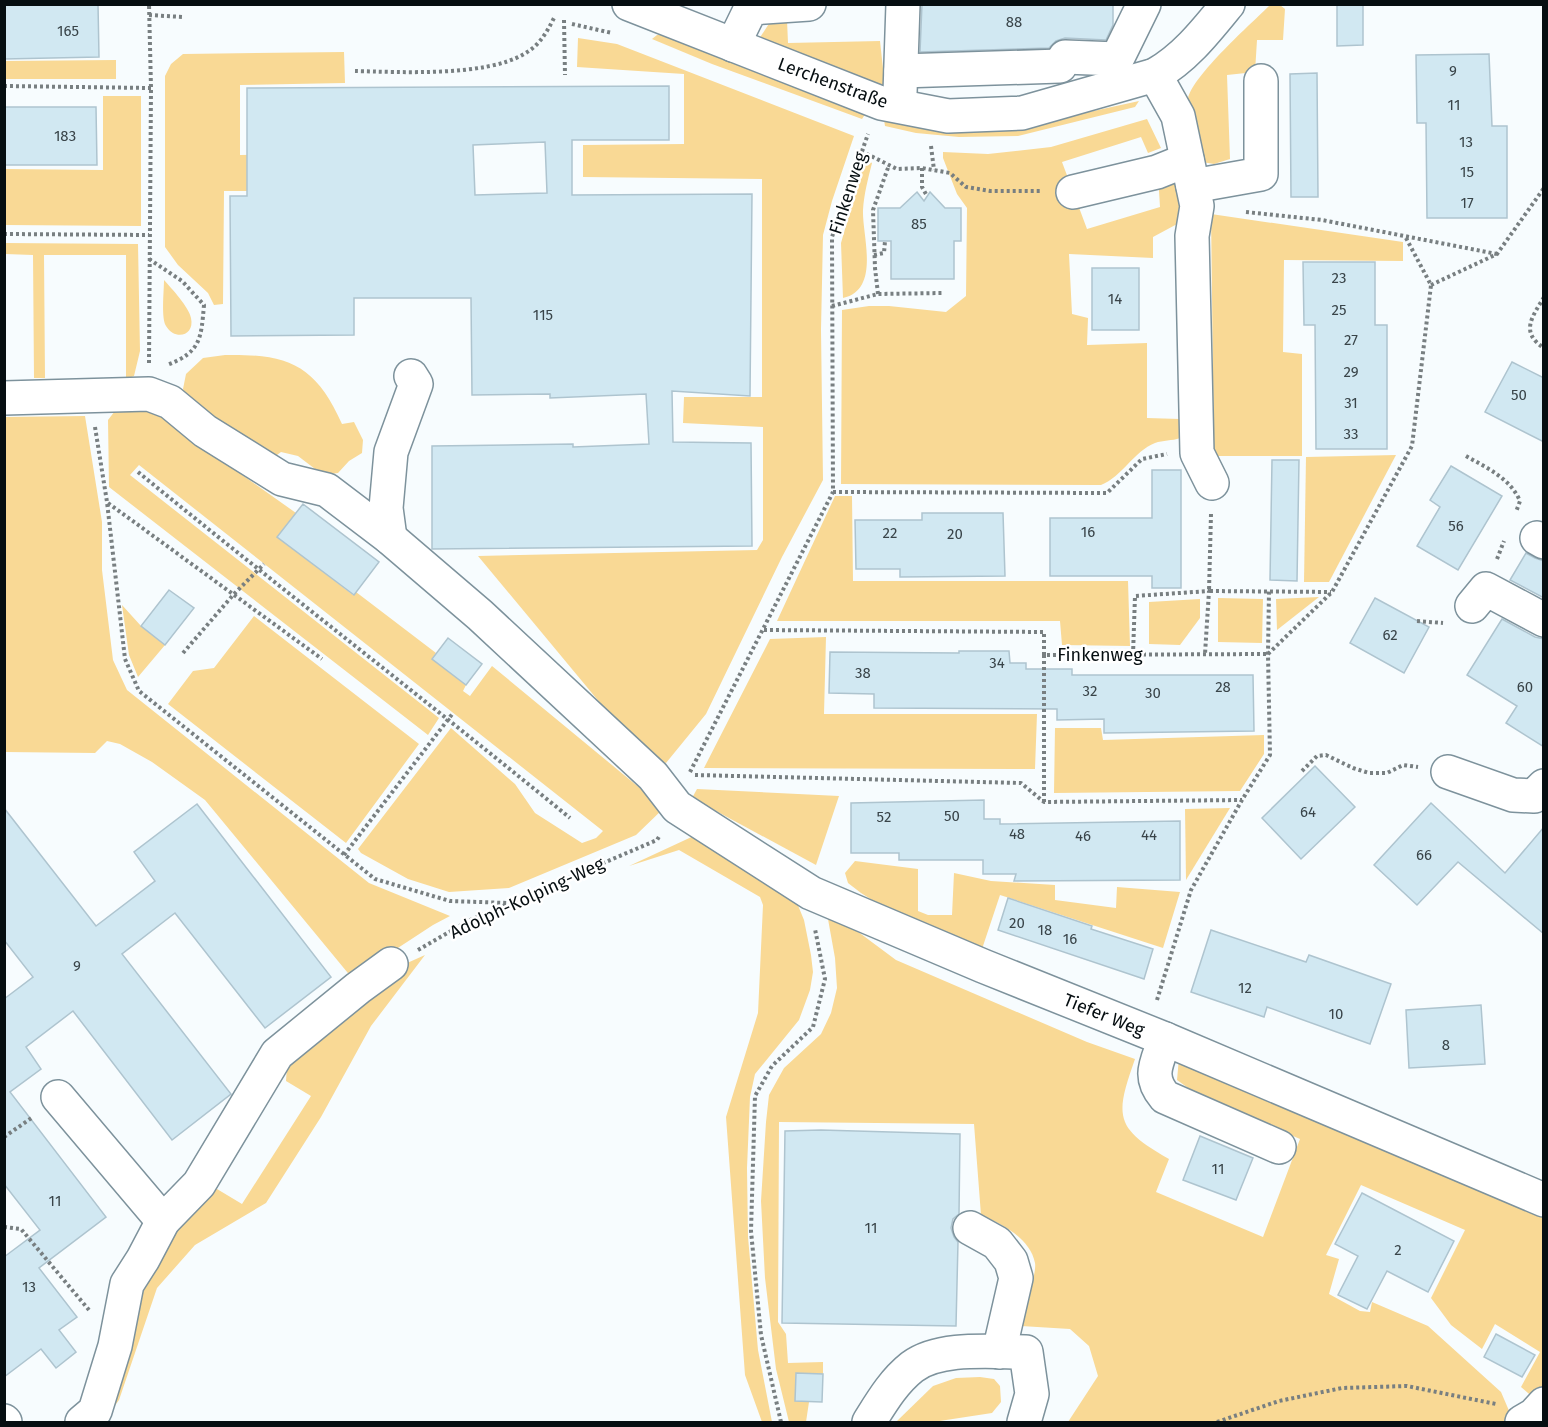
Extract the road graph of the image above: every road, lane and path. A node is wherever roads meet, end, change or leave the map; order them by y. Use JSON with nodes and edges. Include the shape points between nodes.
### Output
{"nodes":[{"id":1,"x":149,"y":4,"type":"edge"},
{"id":2,"x":629,"y":4,"type":"edge"},
{"id":3,"x":809,"y":4,"type":"edge"},
{"id":4,"x":903,"y":4,"type":"edge"},
{"id":5,"x":1144,"y":4,"type":"edge"},
{"id":6,"x":1228,"y":4,"type":"edge"},
{"id":7,"x":149,"y":15,"type":"junction"},
{"id":8,"x":555,"y":16,"type":"dead end"},
{"id":9,"x":183,"y":17,"type":"dead end"},
{"id":10,"x":564,"y":20,"type":"dead end"},
{"id":11,"x":733,"y":45,"type":"junction"},
{"id":12,"x":355,"y":70,"type":"dead end"},
{"id":13,"x":901,"y":71,"type":"junction"},
{"id":14,"x":565,"y":75,"type":"dead end"},
{"id":15,"x":1155,"y":75,"type":"junction"},
{"id":16,"x":1261,"y":81,"type":"dead end"},
{"id":17,"x":4,"y":86,"type":"edge"},
{"id":18,"x":151,"y":88,"type":"junction"},
{"id":19,"x":890,"y":105,"type":"junction"},
{"id":20,"x":930,"y":142,"type":"dead end"},
{"id":21,"x":861,"y":151,"type":"junction"},
{"id":22,"x":889,"y":165,"type":"junction"},
{"id":23,"x":922,"y":168,"type":"junction"},
{"id":24,"x":934,"y":170,"type":"junction"},
{"id":25,"x":1192,"y":184,"type":"junction"},
{"id":26,"x":1544,"y":189,"type":"edge"},
{"id":27,"x":1073,"y":192,"type":"joint"},
{"id":28,"x":927,"y":196,"type":"dead end"},
{"id":29,"x":4,"y":234,"type":"edge"},
{"id":30,"x":149,"y":235,"type":"junction"},
{"id":31,"x":1406,"y":238,"type":"junction"},
{"id":32,"x":885,"y":241,"type":"dead end"},
{"id":33,"x":1497,"y":254,"type":"junction"},
{"id":34,"x":874,"y":255,"type":"junction"},
{"id":35,"x":149,"y":259,"type":"junction"},
{"id":36,"x":1431,"y":285,"type":"junction"},
{"id":37,"x":943,"y":293,"type":"dead end"},
{"id":38,"x":878,"y":294,"type":"junction"},
{"id":39,"x":1544,"y":297,"type":"edge"},
{"id":40,"x":832,"y":306,"type":"junction"},
{"id":41,"x":1544,"y":348,"type":"edge"},
{"id":42,"x":411,"y":376,"type":"dead end"},
{"id":43,"x":149,"y":394,"type":"junction"},
{"id":44,"x":90,"y":397,"type":"junction"},
{"id":45,"x":4,"y":398,"type":"edge"},
{"id":46,"x":1197,"y":453,"type":"junction"},
{"id":47,"x":1466,"y":456,"type":"dead end"},
{"id":48,"x":138,"y":472,"type":"dead end"},
{"id":49,"x":1212,"y":483,"type":"joint"},
{"id":50,"x":833,"y":492,"type":"junction"},
{"id":51,"x":107,"y":502,"type":"junction"},
{"id":52,"x":1525,"y":534,"type":"edge"},
{"id":53,"x":390,"y":538,"type":"junction"},
{"id":54,"x":264,"y":564,"type":"dead end"},
{"id":55,"x":258,"y":570,"type":"junction"},
{"id":56,"x":1209,"y":591,"type":"junction"},
{"id":57,"x":1269,"y":591,"type":"junction"},
{"id":58,"x":1332,"y":592,"type":"junction"},
{"id":59,"x":234,"y":594,"type":"junction"},
{"id":60,"x":1479,"y":597,"type":"joint"},
{"id":61,"x":1544,"y":620,"type":"edge"},
{"id":62,"x":764,"y":630,"type":"junction"},
{"id":63,"x":183,"y":653,"type":"dead end"},
{"id":64,"x":1204,"y":654,"type":"junction"},
{"id":65,"x":1268,"y":654,"type":"junction"},
{"id":66,"x":1044,"y":655,"type":"junction"},
{"id":67,"x":1132,"y":655,"type":"junction"},
{"id":68,"x":322,"y":659,"type":"dead end"},
{"id":69,"x":453,"y":713,"type":"dead end"},
{"id":70,"x":449,"y":719,"type":"junction"},
{"id":71,"x":1302,"y":771,"type":"dead end"},
{"id":72,"x":1448,"y":772,"type":"joint"},
{"id":73,"x":1544,"y":786,"type":"edge"},
{"id":74,"x":1242,"y":800,"type":"junction"},
{"id":75,"x":1044,"y":802,"type":"junction"},
{"id":76,"x":677,"y":807,"type":"junction"},
{"id":77,"x":570,"y":818,"type":"dead end"},
{"id":78,"x":344,"y":855,"type":"junction"},
{"id":79,"x":811,"y":893,"type":"junction"},
{"id":80,"x":509,"y":903,"type":"junction"},
{"id":81,"x":391,"y":964,"type":"joint"},
{"id":82,"x":1156,"y":1036,"type":"junction"},
{"id":83,"x":58,"y":1097,"type":"dead end"},
{"id":84,"x":1279,"y":1147,"type":"dead end"},
{"id":85,"x":1544,"y":1200,"type":"edge"},
{"id":86,"x":163,"y":1221,"type":"junction"},
{"id":87,"x":4,"y":1227,"type":"edge"},
{"id":88,"x":970,"y":1228,"type":"dead end"},
{"id":89,"x":117,"y":1329,"type":"junction"},
{"id":90,"x":999,"y":1352,"type":"junction"},
{"id":91,"x":1533,"y":1414,"type":"edge"},
{"id":92,"x":82,"y":1422,"type":"edge"},
{"id":93,"x":781,"y":1422,"type":"edge"},
{"id":94,"x":869,"y":1422,"type":"edge"},
{"id":95,"x":1024,"y":1422,"type":"edge"},
{"id":96,"x":1217,"y":1422,"type":"edge"}],
"edges":[{"from":1,"to":7,"type":"path"},
{"from":2,"to":11,"type":"street","name":"Lerchenstraße"},
{"from":3,"to":11,"type":"street","via":[[751,8]]},
{"from":4,"to":13,"type":"street"},
{"from":5,"to":13,"type":"street","via":[[1117,59]]},
{"from":6,"to":15,"type":"street","name":"Lerchenstraße","via":[[1173,65]]},
{"from":7,"to":9,"type":"path"},
{"from":7,"to":18,"type":"path"},
{"from":8,"to":12,"type":"path","via":[[540,42],[523,55],[483,68]]},
{"from":10,"to":14,"type":"path"},
{"from":11,"to":19,"type":"street","name":"Lerchenstraße"},
{"from":13,"to":19,"type":"street"},
{"from":15,"to":19,"type":"street","name":"Lerchenstraße","via":[[1022,113],[948,116]]},
{"from":15,"to":25,"type":"street","via":[[1178,116]]},
{"from":16,"to":25,"type":"street","via":[[1261,174]]},
{"from":17,"to":18,"type":"path"},
{"from":18,"to":30,"type":"path"},
{"from":19,"to":21,"type":"path","name":"Finkenweg"},
{"from":20,"to":24,"type":"path"},
{"from":21,"to":22,"type":"path"},
{"from":21,"to":40,"type":"path","name":"Finkenweg","via":[[832,237]]},
{"from":22,"to":23,"type":"path","via":[[897,169]]},
{"from":22,"to":34,"type":"path","via":[[873,210]]},
{"from":23,"to":24,"type":"path"},
{"from":23,"to":28,"type":"path","via":[[922,187]]},
{"from":24,"to":27,"type":"path","via":[[950,173],[966,187],[990,191]]},
{"from":25,"to":27,"type":"street","via":[[1157,172]]},
{"from":25,"to":31,"type":"path","via":[[1322,220]]},
{"from":25,"to":46,"type":"street"},
{"from":26,"to":33,"type":"path"},
{"from":29,"to":30,"type":"path"},
{"from":30,"to":35,"type":"path"},
{"from":31,"to":33,"type":"path"},
{"from":31,"to":36,"type":"path"},
{"from":32,"to":34,"type":"path","via":[[884,253]]},
{"from":33,"to":36,"type":"path"},
{"from":34,"to":38,"type":"path"},
{"from":35,"to":43,"type":"path"},
{"from":35,"to":43,"type":"path","via":[[182,281],[204,305],[199,344],[183,359],[164,366]]},
{"from":36,"to":58,"type":"path","via":[[1412,446]]},
{"from":37,"to":38,"type":"path"},
{"from":38,"to":40,"type":"path"},
{"from":39,"to":41,"type":"path","via":[[1529,324],[1530,334]]},
{"from":40,"to":50,"type":"path","name":"Finkenweg"},
{"from":42,"to":53,"type":"street","via":[[416,384],[391,452],[386,508]]},
{"from":43,"to":44,"type":"street"},
{"from":43,"to":53,"type":"street","name":"Tiefer Weg","via":[[170,402],[205,431],[282,479],[327,490]]},
{"from":44,"to":45,"type":"street"},
{"from":44,"to":51,"type":"path"},
{"from":46,"to":49,"type":"street"},
{"from":46,"to":50,"type":"path","via":[[1143,459],[1107,493]]},
{"from":47,"to":52,"type":"path","via":[[1503,478],[1516,492]]},
{"from":48,"to":55,"type":"path"},
{"from":49,"to":56,"type":"path"},
{"from":50,"to":62,"type":"path","name":"Finkenweg"},
{"from":51,"to":59,"type":"path"},
{"from":51,"to":78,"type":"path","via":[[125,659],[139,691]]},
{"from":52,"to":60,"type":"path"},
{"from":53,"to":76,"type":"street","name":"Tiefer Weg","via":[[605,730],[653,776]]},
{"from":54,"to":55,"type":"path"},
{"from":55,"to":59,"type":"path"},
{"from":55,"to":70,"type":"path"},
{"from":56,"to":57,"type":"path"},
{"from":56,"to":64,"type":"path"},
{"from":56,"to":67,"type":"path","via":[[1135,596]]},
{"from":57,"to":58,"type":"path"},
{"from":57,"to":65,"type":"path"},
{"from":58,"to":65,"type":"path"},
{"from":59,"to":63,"type":"path"},
{"from":59,"to":68,"type":"path"},
{"from":60,"to":61,"type":"street"},
{"from":62,"to":66,"type":"path","name":"Finkenweg","via":[[1044,632]]},
{"from":62,"to":75,"type":"path","name":"Finkenweg","via":[[688,775],[1021,783]]},
{"from":64,"to":65,"type":"path","name":"Finkenweg"},
{"from":64,"to":67,"type":"path","name":"Finkenweg"},
{"from":65,"to":74,"type":"path","via":[[1270,755]]},
{"from":66,"to":67,"type":"path","name":"Finkenweg"},
{"from":66,"to":75,"type":"path"},
{"from":69,"to":70,"type":"path"},
{"from":70,"to":77,"type":"path"},
{"from":70,"to":78,"type":"path"},
{"from":71,"to":72,"type":"path","via":[[1317,756],[1326,755],[1369,773],[1387,773],[1403,765]]},
{"from":72,"to":73,"type":"street","via":[[1513,795],[1534,796]]},
{"from":74,"to":75,"type":"path"},
{"from":74,"to":82,"type":"path","via":[[1191,890]]},
{"from":76,"to":79,"type":"street","name":"Tiefer Weg"},
{"from":76,"to":80,"type":"path","name":"Adolph-Kolping-Weg","via":[[657,840]]},
{"from":78,"to":80,"type":"path","via":[[375,879],[450,902]]},
{"from":79,"to":82,"type":"street","name":"Tiefer Weg"},
{"from":79,"to":93,"type":"path","via":[[825,979],[813,1027],[772,1066],[755,1096],[752,1231],[761,1335]]},
{"from":80,"to":81,"type":"path","name":"Adolph-Kolping-Weg"},
{"from":81,"to":86,"type":"street","via":[[278,1054],[199,1184]]},
{"from":82,"to":84,"type":"street","via":[[1154,1074],[1156,1087],[1165,1097]]},
{"from":82,"to":85,"type":"street","name":"Tiefer Weg"},
{"from":83,"to":86,"type":"street"},
{"from":86,"to":89,"type":"street","via":[[128,1284]]},
{"from":87,"to":89,"type":"path","via":[[21,1229],[91,1312]]},
{"from":88,"to":90,"type":"street","via":[[998,1243],[1011,1261],[1016,1278]]},
{"from":89,"to":92,"type":"street","via":[[95,1412]]},
{"from":90,"to":94,"type":"street","via":[[933,1356],[912,1367],[888,1392]]},
{"from":90,"to":95,"type":"street","via":[[1026,1352],[1032,1394]]},
{"from":91,"to":96,"type":"path","via":[[1407,1386],[1342,1388],[1279,1401]]}]}
